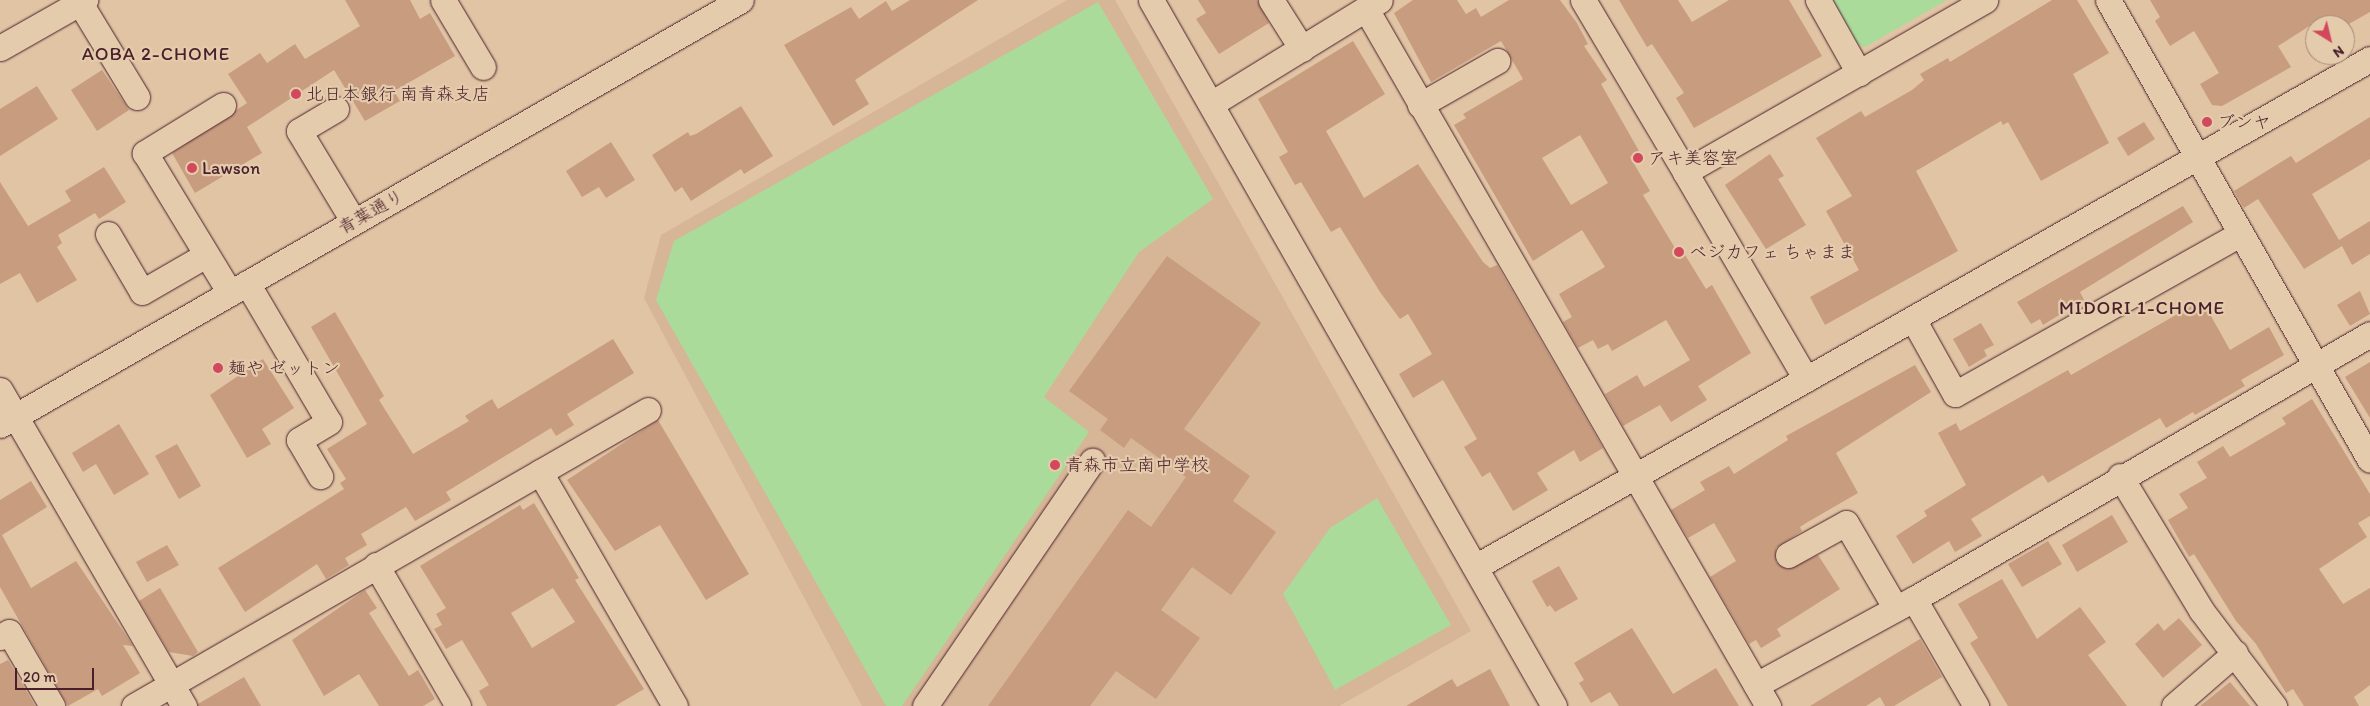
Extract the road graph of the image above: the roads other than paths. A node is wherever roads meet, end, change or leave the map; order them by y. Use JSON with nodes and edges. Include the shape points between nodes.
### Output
{"nodes":[{"id":1,"x":443,"y":0,"type":"edge"},
{"id":2,"x":741,"y":0,"type":"edge"},
{"id":3,"x":1151,"y":0,"type":"edge"},
{"id":4,"x":1271,"y":0,"type":"edge"},
{"id":5,"x":1583,"y":0,"type":"edge"},
{"id":6,"x":1818,"y":0,"type":"edge"},
{"id":7,"x":1985,"y":0,"type":"edge"},
{"id":8,"x":2108,"y":0,"type":"edge"},
{"id":9,"x":75,"y":3,"type":"edge"},
{"id":10,"x":1373,"y":5,"type":"edge"},
{"id":11,"x":0,"y":48,"type":"edge"},
{"id":12,"x":1302,"y":49,"type":"junction"},
{"id":13,"x":2370,"y":59,"type":"edge"},
{"id":14,"x":1497,"y":61,"type":"dead end"},
{"id":15,"x":483,"y":67,"type":"dead end"},
{"id":16,"x":1859,"y":73,"type":"junction"},
{"id":17,"x":137,"y":97,"type":"dead end"},
{"id":18,"x":1211,"y":104,"type":"junction"},
{"id":19,"x":223,"y":105,"type":"dead end"},
{"id":20,"x":1420,"y":105,"type":"junction"},
{"id":21,"x":336,"y":109,"type":"dead end"},
{"id":22,"x":2196,"y":160,"type":"junction"},
{"id":23,"x":1685,"y":172,"type":"junction"},
{"id":24,"x":354,"y":222,"type":"junction"},
{"id":25,"x":108,"y":234,"type":"dead end"},
{"id":26,"x":2240,"y":234,"type":"junction"},
{"id":27,"x":206,"y":255,"type":"junction"},
{"id":28,"x":239,"y":288,"type":"junction"},
{"id":29,"x":1913,"y":320,"type":"junction"},
{"id":30,"x":2370,"y":334,"type":"edge"},
{"id":31,"x":2317,"y":367,"type":"junction"},
{"id":32,"x":1806,"y":379,"type":"junction"},
{"id":33,"x":0,"y":390,"type":"edge"},
{"id":34,"x":648,"y":410,"type":"dead end"},
{"id":35,"x":7,"y":421,"type":"edge"},
{"id":36,"x":2370,"y":460,"type":"edge"},
{"id":37,"x":1092,"y":461,"type":"dead end"},
{"id":38,"x":540,"y":472,"type":"junction"},
{"id":39,"x":320,"y":476,"type":"dead end"},
{"id":40,"x":2120,"y":476,"type":"junction"},
{"id":41,"x":1635,"y":478,"type":"junction"},
{"id":42,"x":1788,"y":555,"type":"dead end"},
{"id":43,"x":376,"y":565,"type":"junction"},
{"id":44,"x":1475,"y":567,"type":"junction"},
{"id":45,"x":1905,"y":604,"type":"junction"},
{"id":46,"x":0,"y":637,"type":"edge"},
{"id":47,"x":2235,"y":653,"type":"junction"},
{"id":48,"x":172,"y":685,"type":"junction"},
{"id":49,"x":1762,"y":696,"type":"edge"},
{"id":50,"x":1552,"y":705,"type":"edge"},
{"id":51,"x":52,"y":706,"type":"edge"},
{"id":52,"x":134,"y":706,"type":"edge"},
{"id":53,"x":184,"y":706,"type":"edge"},
{"id":54,"x":458,"y":706,"type":"edge"},
{"id":55,"x":675,"y":706,"type":"edge"},
{"id":56,"x":925,"y":706,"type":"edge"},
{"id":57,"x":1976,"y":706,"type":"edge"},
{"id":58,"x":2174,"y":706,"type":"edge"},
{"id":59,"x":2274,"y":706,"type":"edge"}],
"edges":[{"from":1,"to":15,"type":"street"},
{"from":2,"to":24,"type":"street","name":"青葉通り"},
{"from":3,"to":18,"type":"street"},
{"from":4,"to":12,"type":"street"},
{"from":5,"to":23,"type":"street"},
{"from":6,"to":16,"type":"street"},
{"from":7,"to":16,"type":"street"},
{"from":8,"to":22,"type":"street"},
{"from":9,"to":11,"type":"street"},
{"from":9,"to":17,"type":"street"},
{"from":10,"to":12,"type":"street"},
{"from":10,"to":20,"type":"street"},
{"from":12,"to":18,"type":"street"},
{"from":13,"to":22,"type":"street"},
{"from":14,"to":20,"type":"street"},
{"from":16,"to":23,"type":"street"},
{"from":18,"to":44,"type":"street"},
{"from":19,"to":27,"type":"street","via":[[145,153]]},
{"from":20,"to":41,"type":"street"},
{"from":21,"to":24,"type":"street","via":[[299,131]]},
{"from":22,"to":26,"type":"street"},
{"from":22,"to":29,"type":"street"},
{"from":23,"to":32,"type":"street"},
{"from":24,"to":28,"type":"street","name":"青葉通り"},
{"from":25,"to":27,"type":"street","via":[[142,292]]},
{"from":26,"to":29,"type":"street","via":[[1955,394]]},
{"from":26,"to":31,"type":"street"},
{"from":27,"to":28,"type":"street"},
{"from":28,"to":35,"type":"street","name":"青葉通り"},
{"from":28,"to":39,"type":"street","via":[[329,422],[299,440]]},
{"from":29,"to":32,"type":"street"},
{"from":30,"to":31,"type":"street"},
{"from":31,"to":36,"type":"street"},
{"from":31,"to":40,"type":"street"},
{"from":32,"to":41,"type":"street"},
{"from":33,"to":35,"type":"street"},
{"from":34,"to":38,"type":"street"},
{"from":35,"to":48,"type":"street"},
{"from":37,"to":56,"type":"street"},
{"from":38,"to":43,"type":"street"},
{"from":38,"to":55,"type":"street"},
{"from":40,"to":45,"type":"street"},
{"from":40,"to":47,"type":"street","via":[[2201,610]]},
{"from":41,"to":44,"type":"street"},
{"from":41,"to":49,"type":"street"},
{"from":42,"to":45,"type":"street","via":[[1846,523]]},
{"from":43,"to":48,"type":"street"},
{"from":43,"to":54,"type":"street"},
{"from":44,"to":50,"type":"street"},
{"from":45,"to":49,"type":"street"},
{"from":45,"to":57,"type":"street"},
{"from":46,"to":51,"type":"street","via":[[9,632]]},
{"from":47,"to":58,"type":"street"},
{"from":47,"to":59,"type":"street"},
{"from":48,"to":52,"type":"street"},
{"from":48,"to":53,"type":"street"}]}
